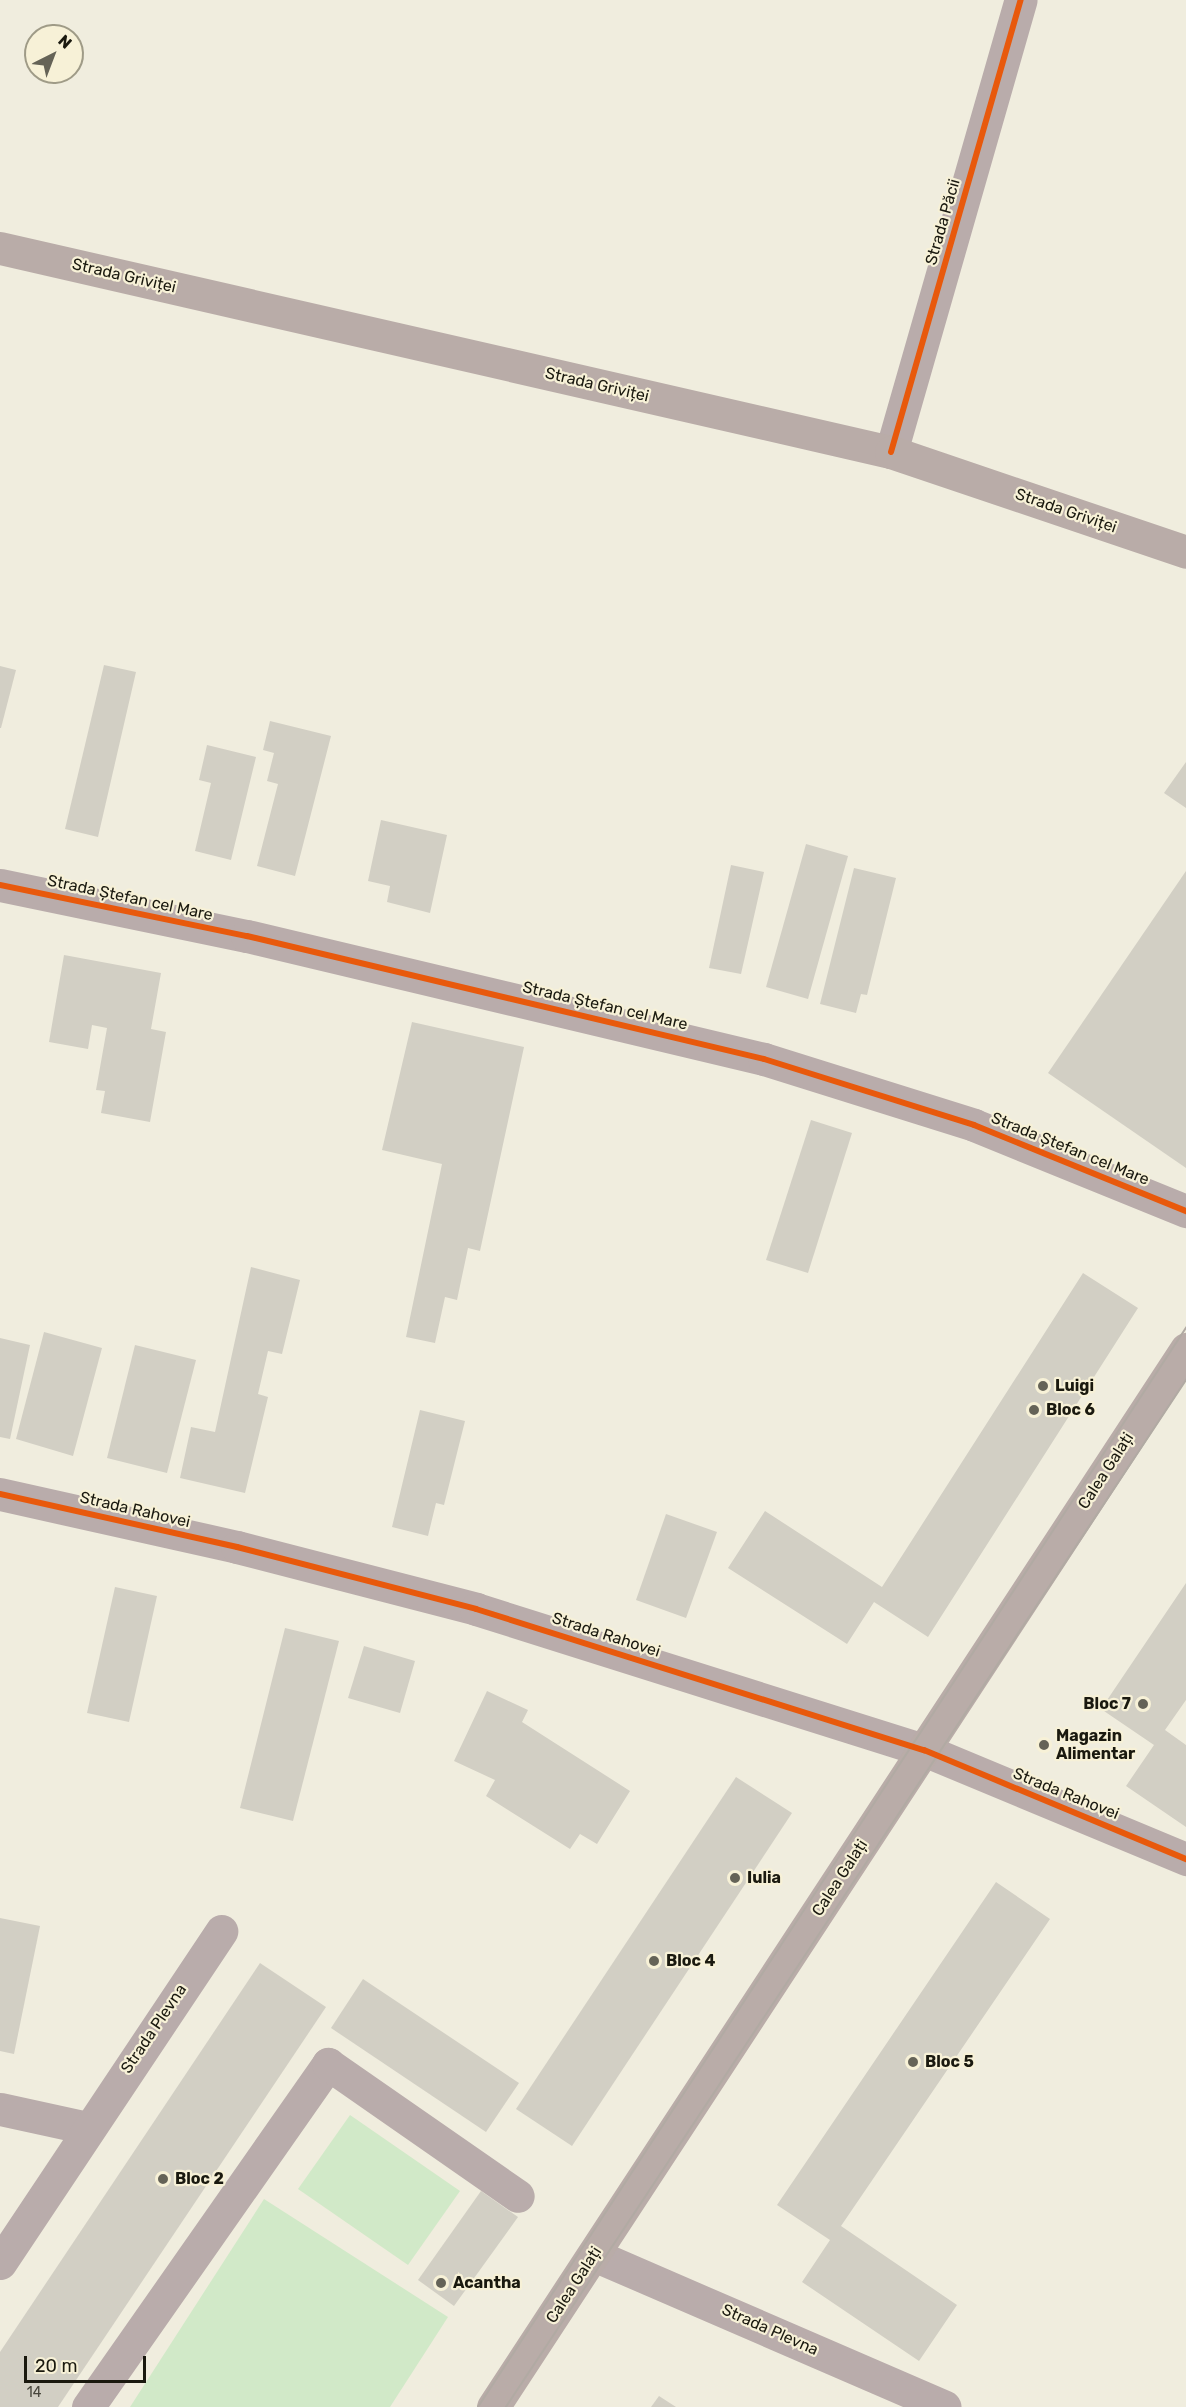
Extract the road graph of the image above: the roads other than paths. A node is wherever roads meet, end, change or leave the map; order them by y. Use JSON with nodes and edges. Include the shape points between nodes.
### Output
{"nodes":[{"id":1,"x":1021,"y":0,"type":"edge"},
{"id":2,"x":0,"y":248,"type":"edge"},
{"id":3,"x":891,"y":452,"type":"junction"},
{"id":4,"x":1186,"y":552,"type":"edge"},
{"id":5,"x":0,"y":885,"type":"edge"},
{"id":6,"x":1186,"y":1211,"type":"edge"},
{"id":7,"x":1186,"y":1348,"type":"edge"},
{"id":8,"x":0,"y":1494,"type":"edge"},
{"id":9,"x":924,"y":1750,"type":"junction"},
{"id":10,"x":1186,"y":1858,"type":"edge"},
{"id":11,"x":221,"y":1931,"type":"dead end"},
{"id":12,"x":0,"y":2109,"type":"edge"},
{"id":13,"x":88,"y":2128,"type":"junction"},
{"id":14,"x":518,"y":2196,"type":"dead end"},
{"id":15,"x":594,"y":2255,"type":"junction"},
{"id":16,"x":0,"y":2263,"type":"edge"},
{"id":17,"x":88,"y":2407,"type":"edge"},
{"id":18,"x":494,"y":2407,"type":"edge"},
{"id":19,"x":945,"y":2407,"type":"edge"}],
"edges":[{"from":1,"to":3,"type":"street","name":"Strada Păcii"},
{"from":2,"to":3,"type":"main road","name":"Strada Griviței"},
{"from":3,"to":4,"type":"main road","name":"Strada Griviței"},
{"from":5,"to":6,"type":"street","name":"Strada Ștefan cel Mare","via":[[247,936],[764,1059],[974,1125]]},
{"from":7,"to":9,"type":"main road","name":"Calea Galați"},
{"from":8,"to":9,"type":"street","name":"Strada Rahovei","via":[[237,1547],[476,1609]]},
{"from":9,"to":10,"type":"street","name":"Strada Rahovei"},
{"from":9,"to":15,"type":"main road","name":"Calea Galați"},
{"from":11,"to":13,"type":"street","name":"Strada Plevna"},
{"from":12,"to":13,"type":"street"},
{"from":13,"to":16,"type":"street","name":"Strada Plevna"},
{"from":14,"to":17,"type":"street","via":[[328,2064]]},
{"from":15,"to":18,"type":"main road","name":"Calea Galați"},
{"from":15,"to":19,"type":"street","name":"Strada Plevna"}]}
